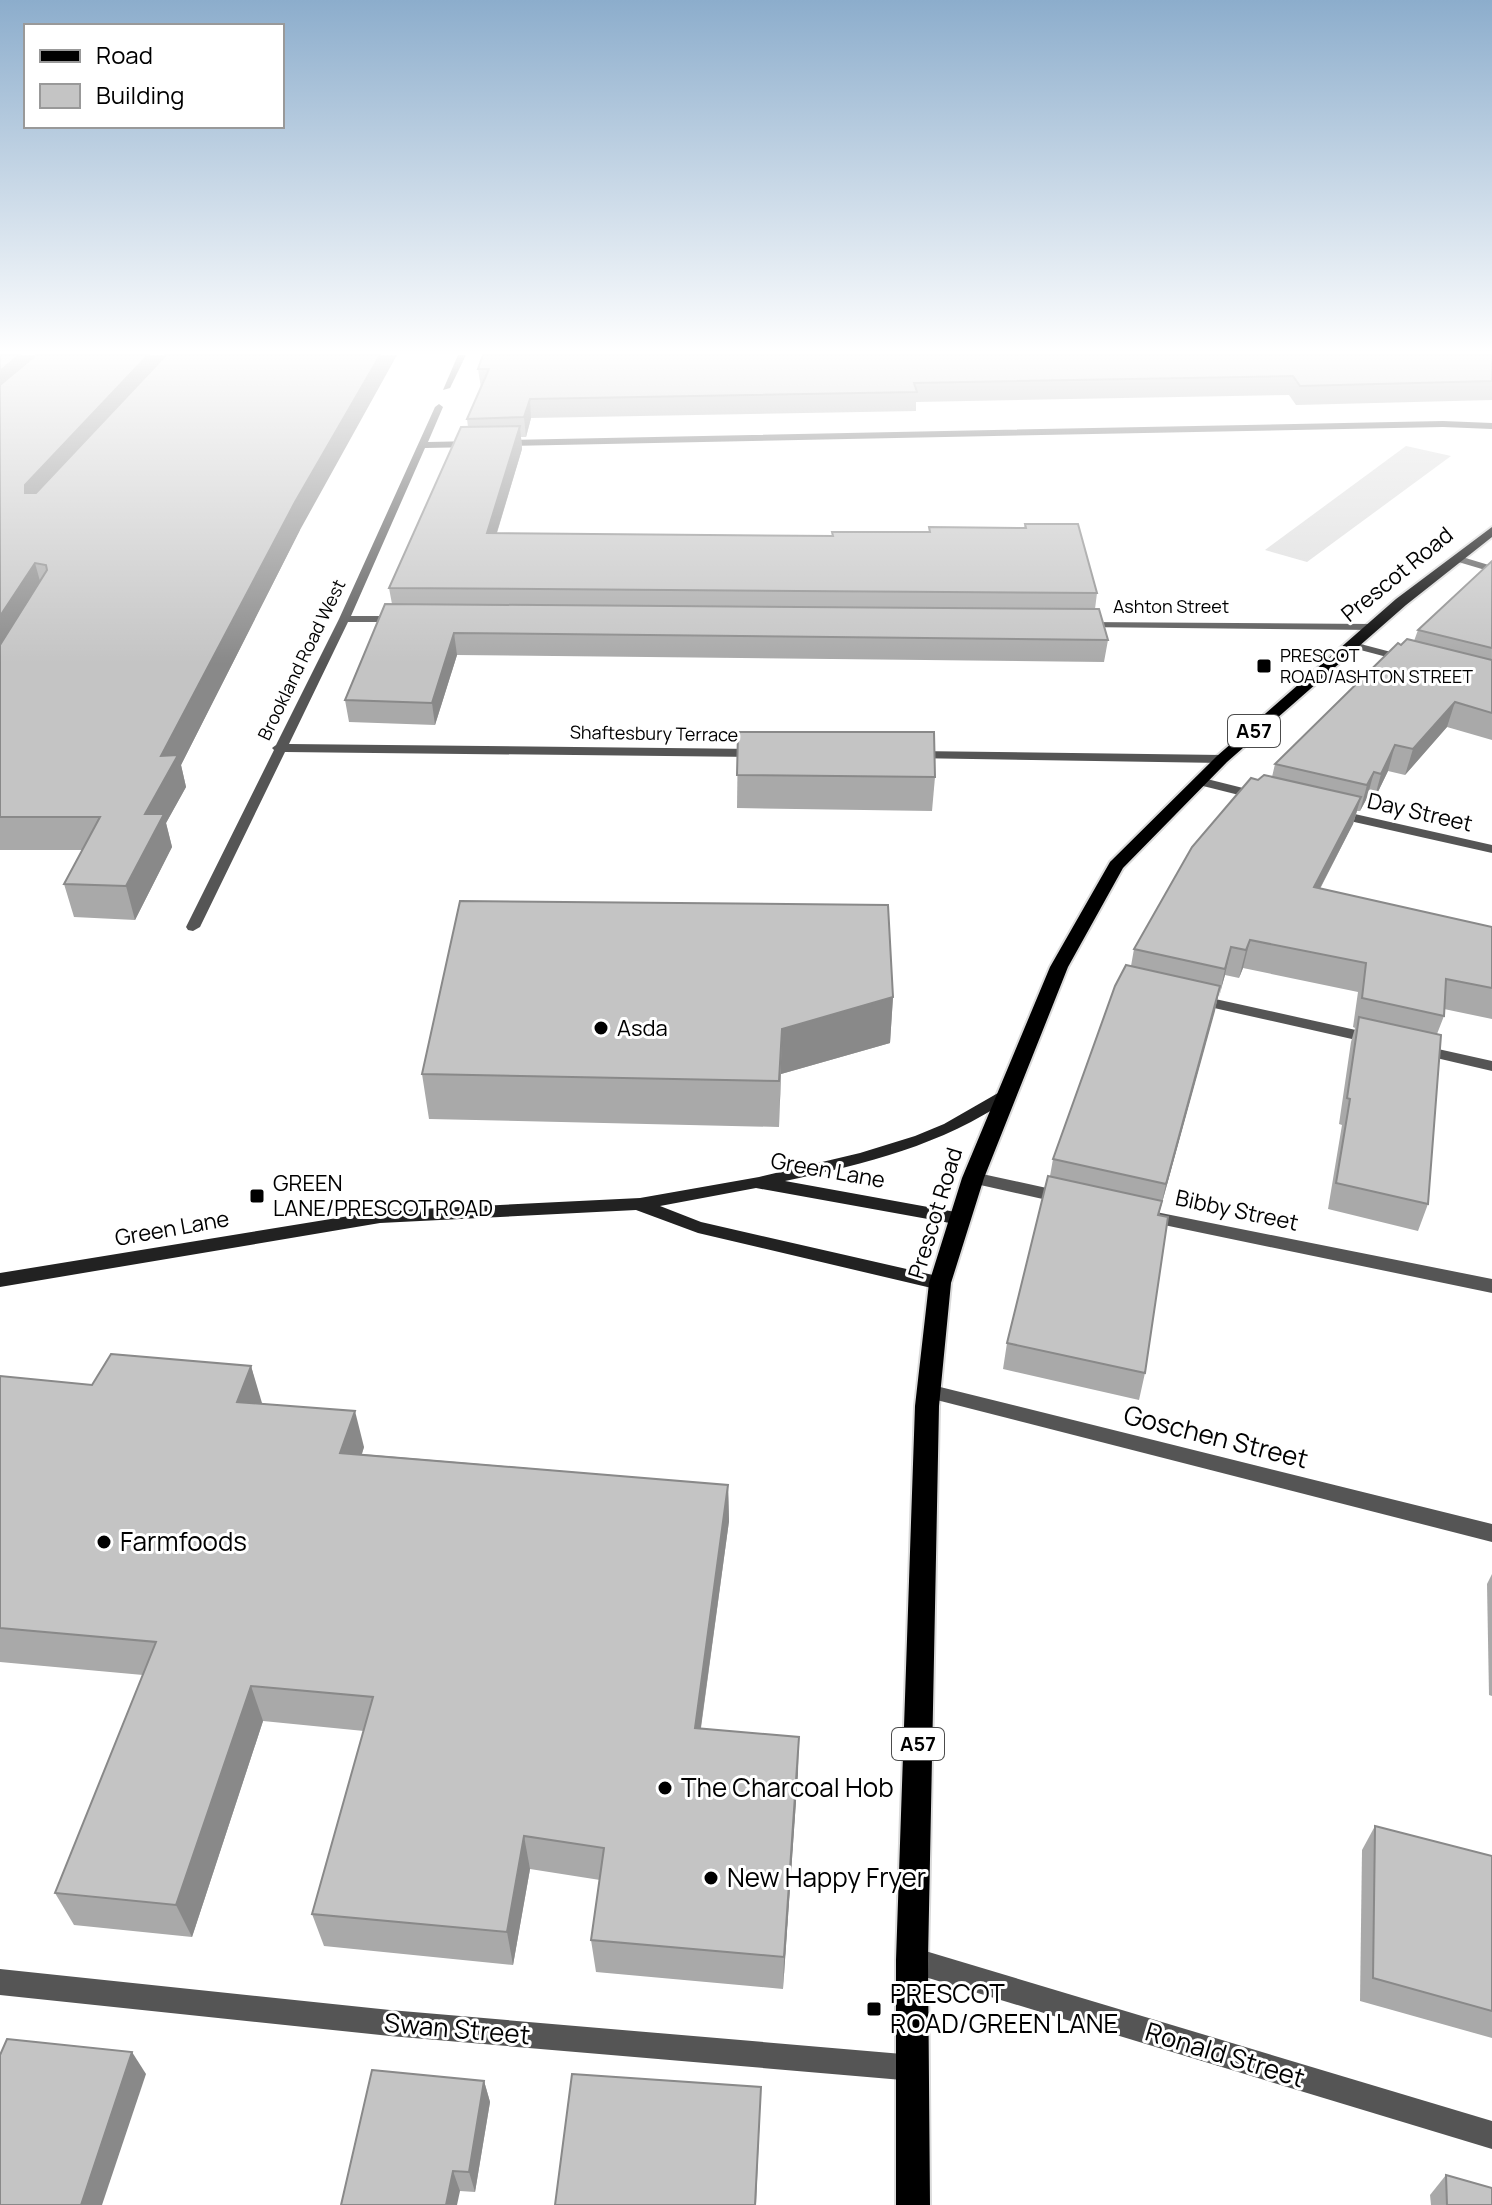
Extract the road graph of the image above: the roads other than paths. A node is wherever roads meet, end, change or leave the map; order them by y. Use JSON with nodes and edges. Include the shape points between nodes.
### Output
{"nodes":[{"id":1,"x":417,"y":458,"type":"edge"},
{"id":2,"x":1492,"y":531,"type":"edge"},
{"id":3,"x":1459,"y":559,"type":"junction"},
{"id":4,"x":1492,"y":569,"type":"edge"},
{"id":5,"x":344,"y":619,"type":"junction"},
{"id":6,"x":406,"y":619,"type":"edge"},
{"id":7,"x":1069,"y":624,"type":"edge"},
{"id":8,"x":1374,"y":627,"type":"junction"},
{"id":9,"x":1353,"y":645,"type":"junction"},
{"id":10,"x":1424,"y":664,"type":"edge"},
{"id":11,"x":278,"y":748,"type":"junction"},
{"id":12,"x":766,"y":754,"type":"edge"},
{"id":13,"x":906,"y":755,"type":"edge"},
{"id":14,"x":1222,"y":759,"type":"junction"},
{"id":15,"x":1199,"y":781,"type":"junction"},
{"id":16,"x":1267,"y":797,"type":"edge"},
{"id":17,"x":1328,"y":812,"type":"edge"},
{"id":18,"x":1492,"y":849,"type":"edge"},
{"id":19,"x":193,"y":927,"type":"dead end"},
{"id":20,"x":1178,"y":996,"type":"edge"},
{"id":21,"x":1492,"y":1066,"type":"edge"},
{"id":22,"x":1005,"y":1094,"type":"junction"},
{"id":23,"x":973,"y":1178,"type":"junction"},
{"id":24,"x":756,"y":1182,"type":"junction"},
{"id":25,"x":1086,"y":1202,"type":"edge"},
{"id":26,"x":640,"y":1204,"type":"junction"},
{"id":27,"x":1130,"y":1212,"type":"edge"},
{"id":28,"x":961,"y":1219,"type":"junction"},
{"id":29,"x":0,"y":1280,"type":"edge"},
{"id":30,"x":940,"y":1283,"type":"junction"},
{"id":31,"x":1492,"y":1286,"type":"edge"},
{"id":32,"x":928,"y":1391,"type":"junction"},
{"id":33,"x":1492,"y":1533,"type":"edge"},
{"id":34,"x":912,"y":1960,"type":"junction"},
{"id":35,"x":0,"y":1982,"type":"edge"},
{"id":36,"x":915,"y":2068,"type":"junction"},
{"id":37,"x":1492,"y":2135,"type":"edge"},
{"id":38,"x":913,"y":2205,"type":"edge"}],
"edges":[{"from":1,"to":5,"type":"street","name":"Brookland Road West"},
{"from":2,"to":3,"type":"main road","name":"Prescot Road","number":"A57"},
{"from":3,"to":4,"type":"street"},
{"from":3,"to":8,"type":"main road","name":"Prescot Road","number":"A57"},
{"from":5,"to":6,"type":"street"},
{"from":5,"to":11,"type":"street","name":"Brookland Road West"},
{"from":7,"to":8,"type":"street","name":"Ashton Street"},
{"from":8,"to":9,"type":"main road","name":"Prescot Road","number":"A57"},
{"from":9,"to":10,"type":"street"},
{"from":9,"to":14,"type":"main road","name":"Prescot Road","number":"A57"},
{"from":11,"to":12,"type":"street","name":"Shaftesbury Terrace"},
{"from":11,"to":19,"type":"street","name":"Brookland Road West"},
{"from":13,"to":14,"type":"street"},
{"from":14,"to":15,"type":"main road","name":"Prescot Road","number":"A57"},
{"from":15,"to":16,"type":"street"},
{"from":15,"to":22,"type":"main road","name":"Prescot Road","number":"A57","via":[[1116,866],[1059,967]]},
{"from":17,"to":18,"type":"street","name":"Day Street"},
{"from":20,"to":21,"type":"street"},
{"from":22,"to":23,"type":"main road","name":"Prescot Road","number":"A57"},
{"from":22,"to":24,"type":"main road","via":[[967,1120],[915,1143]]},
{"from":23,"to":25,"type":"street"},
{"from":23,"to":28,"type":"main road","name":"Prescot Road","number":"A57"},
{"from":24,"to":26,"type":"main road","name":"Green Lane"},
{"from":24,"to":28,"type":"main road","name":"Green Lane"},
{"from":26,"to":29,"type":"main road","name":"Green Lane","via":[[380,1217]]},
{"from":26,"to":30,"type":"main road","name":"Green Lane","via":[[698,1227]]},
{"from":27,"to":31,"type":"street","name":"Bibby Street"},
{"from":28,"to":30,"type":"main road","name":"Prescot Road","number":"A57"},
{"from":30,"to":32,"type":"main road","name":"Prescot Road","number":"A57"},
{"from":32,"to":33,"type":"street","name":"Goschen Street"},
{"from":32,"to":34,"type":"main road","name":"Prescot Road","number":"A57"},
{"from":34,"to":36,"type":"main road","name":"Prescot Road","number":"A57"},
{"from":34,"to":37,"type":"street","name":"Ronald Street"},
{"from":35,"to":36,"type":"street","name":"Swan Street","via":[[390,2023]]},
{"from":36,"to":38,"type":"main road","name":"Prescot Road","number":"A57"}]}
